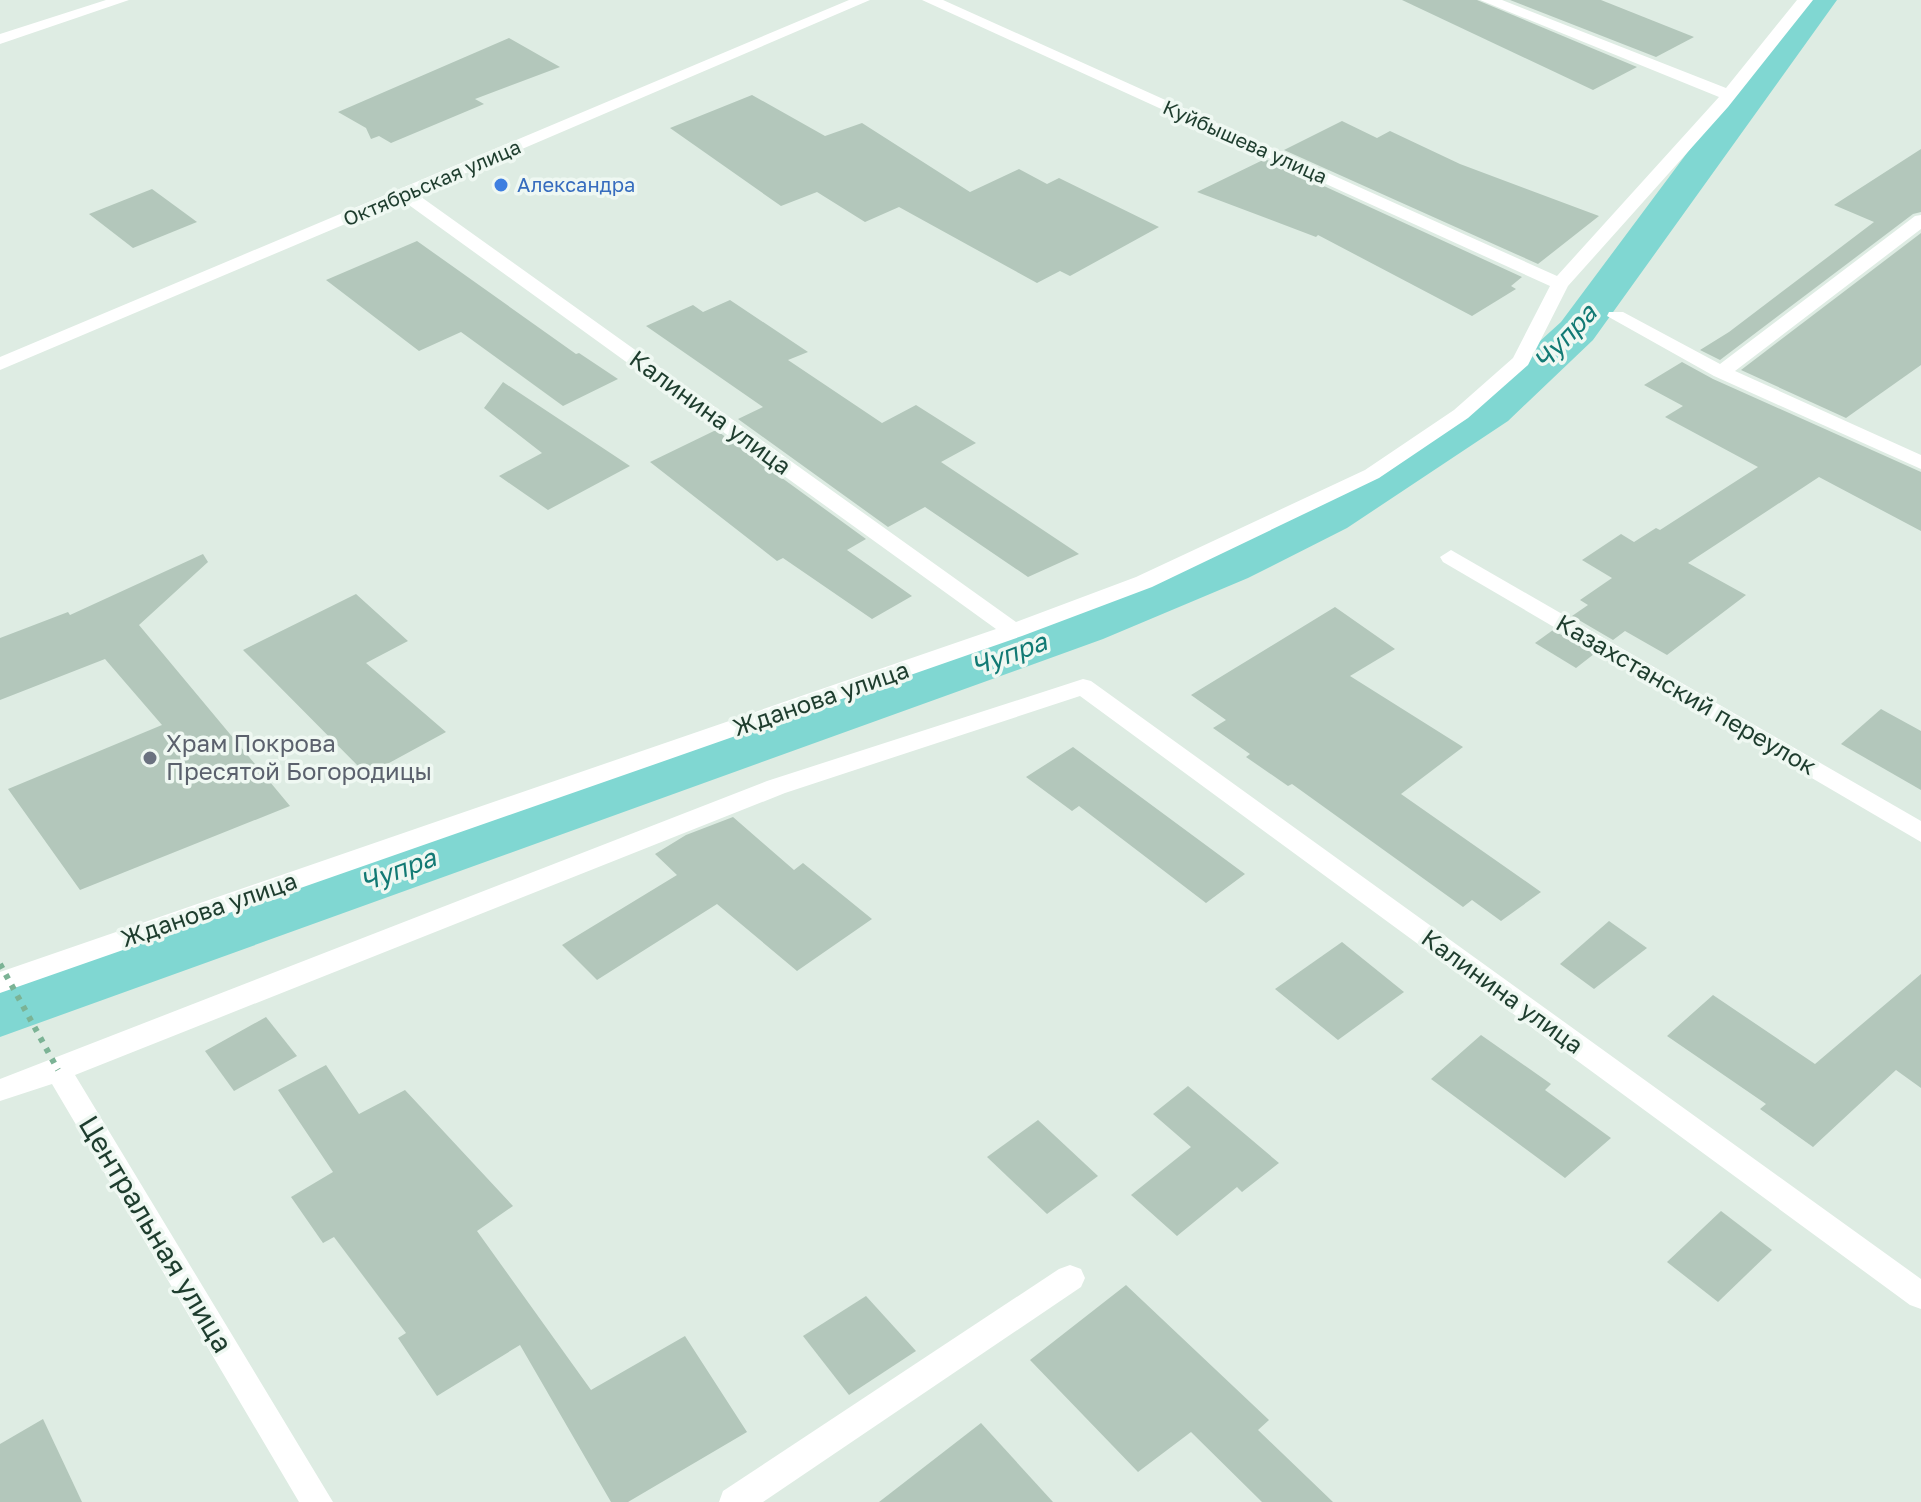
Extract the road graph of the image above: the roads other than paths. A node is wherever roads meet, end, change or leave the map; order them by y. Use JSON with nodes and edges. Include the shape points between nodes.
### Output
{"nodes":[{"id":1,"x":121,"y":0,"type":"edge"},
{"id":2,"x":862,"y":0,"type":"edge"},
{"id":3,"x":930,"y":0,"type":"edge"},
{"id":4,"x":1488,"y":0,"type":"edge"},
{"id":5,"x":1805,"y":0,"type":"edge"},
{"id":6,"x":0,"y":39,"type":"edge"},
{"id":7,"x":1729,"y":95,"type":"junction"},
{"id":8,"x":405,"y":194,"type":"junction"},
{"id":9,"x":1921,"y":220,"type":"edge"},
{"id":10,"x":1560,"y":284,"type":"junction"},
{"id":11,"x":1616,"y":316,"type":"dead end"},
{"id":12,"x":0,"y":364,"type":"edge"},
{"id":13,"x":1721,"y":372,"type":"junction"},
{"id":14,"x":1921,"y":463,"type":"edge"},
{"id":15,"x":1451,"y":557,"type":"dead end"},
{"id":16,"x":1014,"y":631,"type":"junction"},
{"id":17,"x":1921,"y":833,"type":"edge"},
{"id":18,"x":0,"y":983,"type":"edge"},
{"id":19,"x":58,"y":1070,"type":"junction"},
{"id":20,"x":0,"y":1090,"type":"edge"},
{"id":21,"x":1070,"y":1278,"type":"dead end"},
{"id":22,"x":1921,"y":1296,"type":"edge"},
{"id":23,"x":317,"y":1502,"type":"edge"},
{"id":24,"x":735,"y":1502,"type":"edge"}],
"edges":[{"from":1,"to":6,"type":"street"},
{"from":2,"to":8,"type":"street","name":"Октябрьская улица"},
{"from":3,"to":10,"type":"street","name":"Куйбышева улица"},
{"from":4,"to":7,"type":"street"},
{"from":5,"to":7,"type":"street","name":"Жданова улица"},
{"from":7,"to":10,"type":"street","name":"Жданова улица"},
{"from":8,"to":12,"type":"street","name":"Октябрьская улица"},
{"from":8,"to":16,"type":"street","name":"Калинина улица"},
{"from":9,"to":13,"type":"street"},
{"from":10,"to":16,"type":"street","name":"Жданова улица","via":[[1521,361],[1461,414],[1372,474],[1144,582]]},
{"from":11,"to":13,"type":"street"},
{"from":13,"to":14,"type":"street"},
{"from":15,"to":17,"type":"street","name":"Казахстанский переулок"},
{"from":16,"to":18,"type":"street","name":"Жданова улица"},
{"from":19,"to":20,"type":"street"},
{"from":19,"to":22,"type":"street","name":"Калинина улица","via":[[776,787],[1083,687]]},
{"from":19,"to":23,"type":"street","name":"Центральная улица"},
{"from":21,"to":24,"type":"street"}]}
